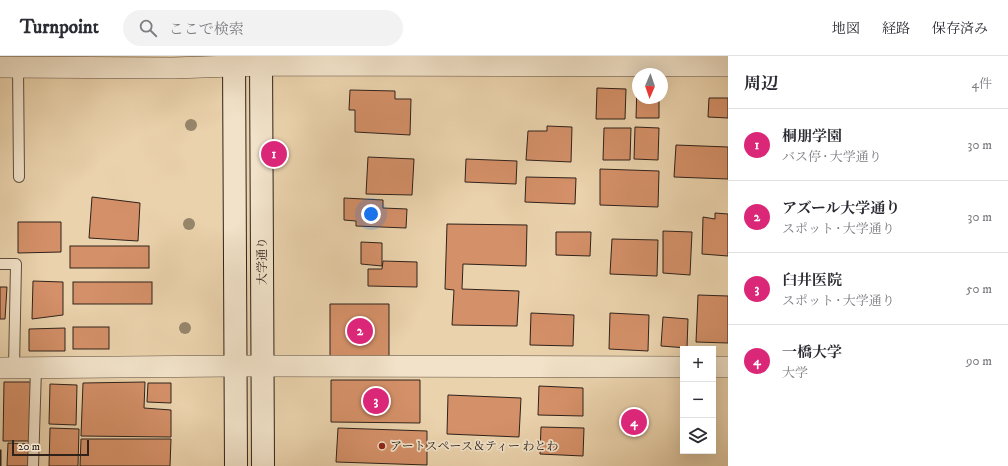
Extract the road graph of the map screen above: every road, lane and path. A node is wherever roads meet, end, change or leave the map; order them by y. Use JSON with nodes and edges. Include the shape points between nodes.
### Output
{"nodes":[{"id":1,"x":234,"y":61,"type":"edge"},
{"id":2,"x":261,"y":61,"type":"edge"},
{"id":3,"x":728,"y":66,"type":"edge"},
{"id":4,"x":9,"y":67,"type":"edge"},
{"id":5,"x":19,"y":176,"type":"dead end"},
{"id":6,"x":0,"y":264,"type":"edge"},
{"id":7,"x":236,"y":366,"type":"junction"},
{"id":8,"x":263,"y":366,"type":"junction"},
{"id":9,"x":680,"y":367,"type":"edge"},
{"id":10,"x":716,"y":367,"type":"edge"},
{"id":11,"x":728,"y":367,"type":"edge"},
{"id":12,"x":7,"y":368,"type":"edge"},
{"id":13,"x":36,"y":369,"type":"junction"},
{"id":14,"x":34,"y":466,"type":"edge"},
{"id":15,"x":236,"y":466,"type":"edge"},
{"id":16,"x":262,"y":466,"type":"edge"}],
"edges":[{"from":1,"to":2,"type":"street"},
{"from":1,"to":4,"type":"street","via":[[173,68]]},
{"from":1,"to":7,"type":"main road"},
{"from":2,"to":3,"type":"street"},
{"from":2,"to":8,"type":"main road","name":"大学通り"},
{"from":4,"to":5,"type":"lane"},
{"from":6,"to":12,"type":"lane","via":[[16,264]]},
{"from":7,"to":8,"type":"street"},
{"from":7,"to":13,"type":"street"},
{"from":7,"to":15,"type":"main road"},
{"from":8,"to":9,"type":"street"},
{"from":8,"to":16,"type":"main road","name":"大学通り"},
{"from":10,"to":11,"type":"street"},
{"from":12,"to":13,"type":"street"},
{"from":13,"to":14,"type":"lane"}]}
